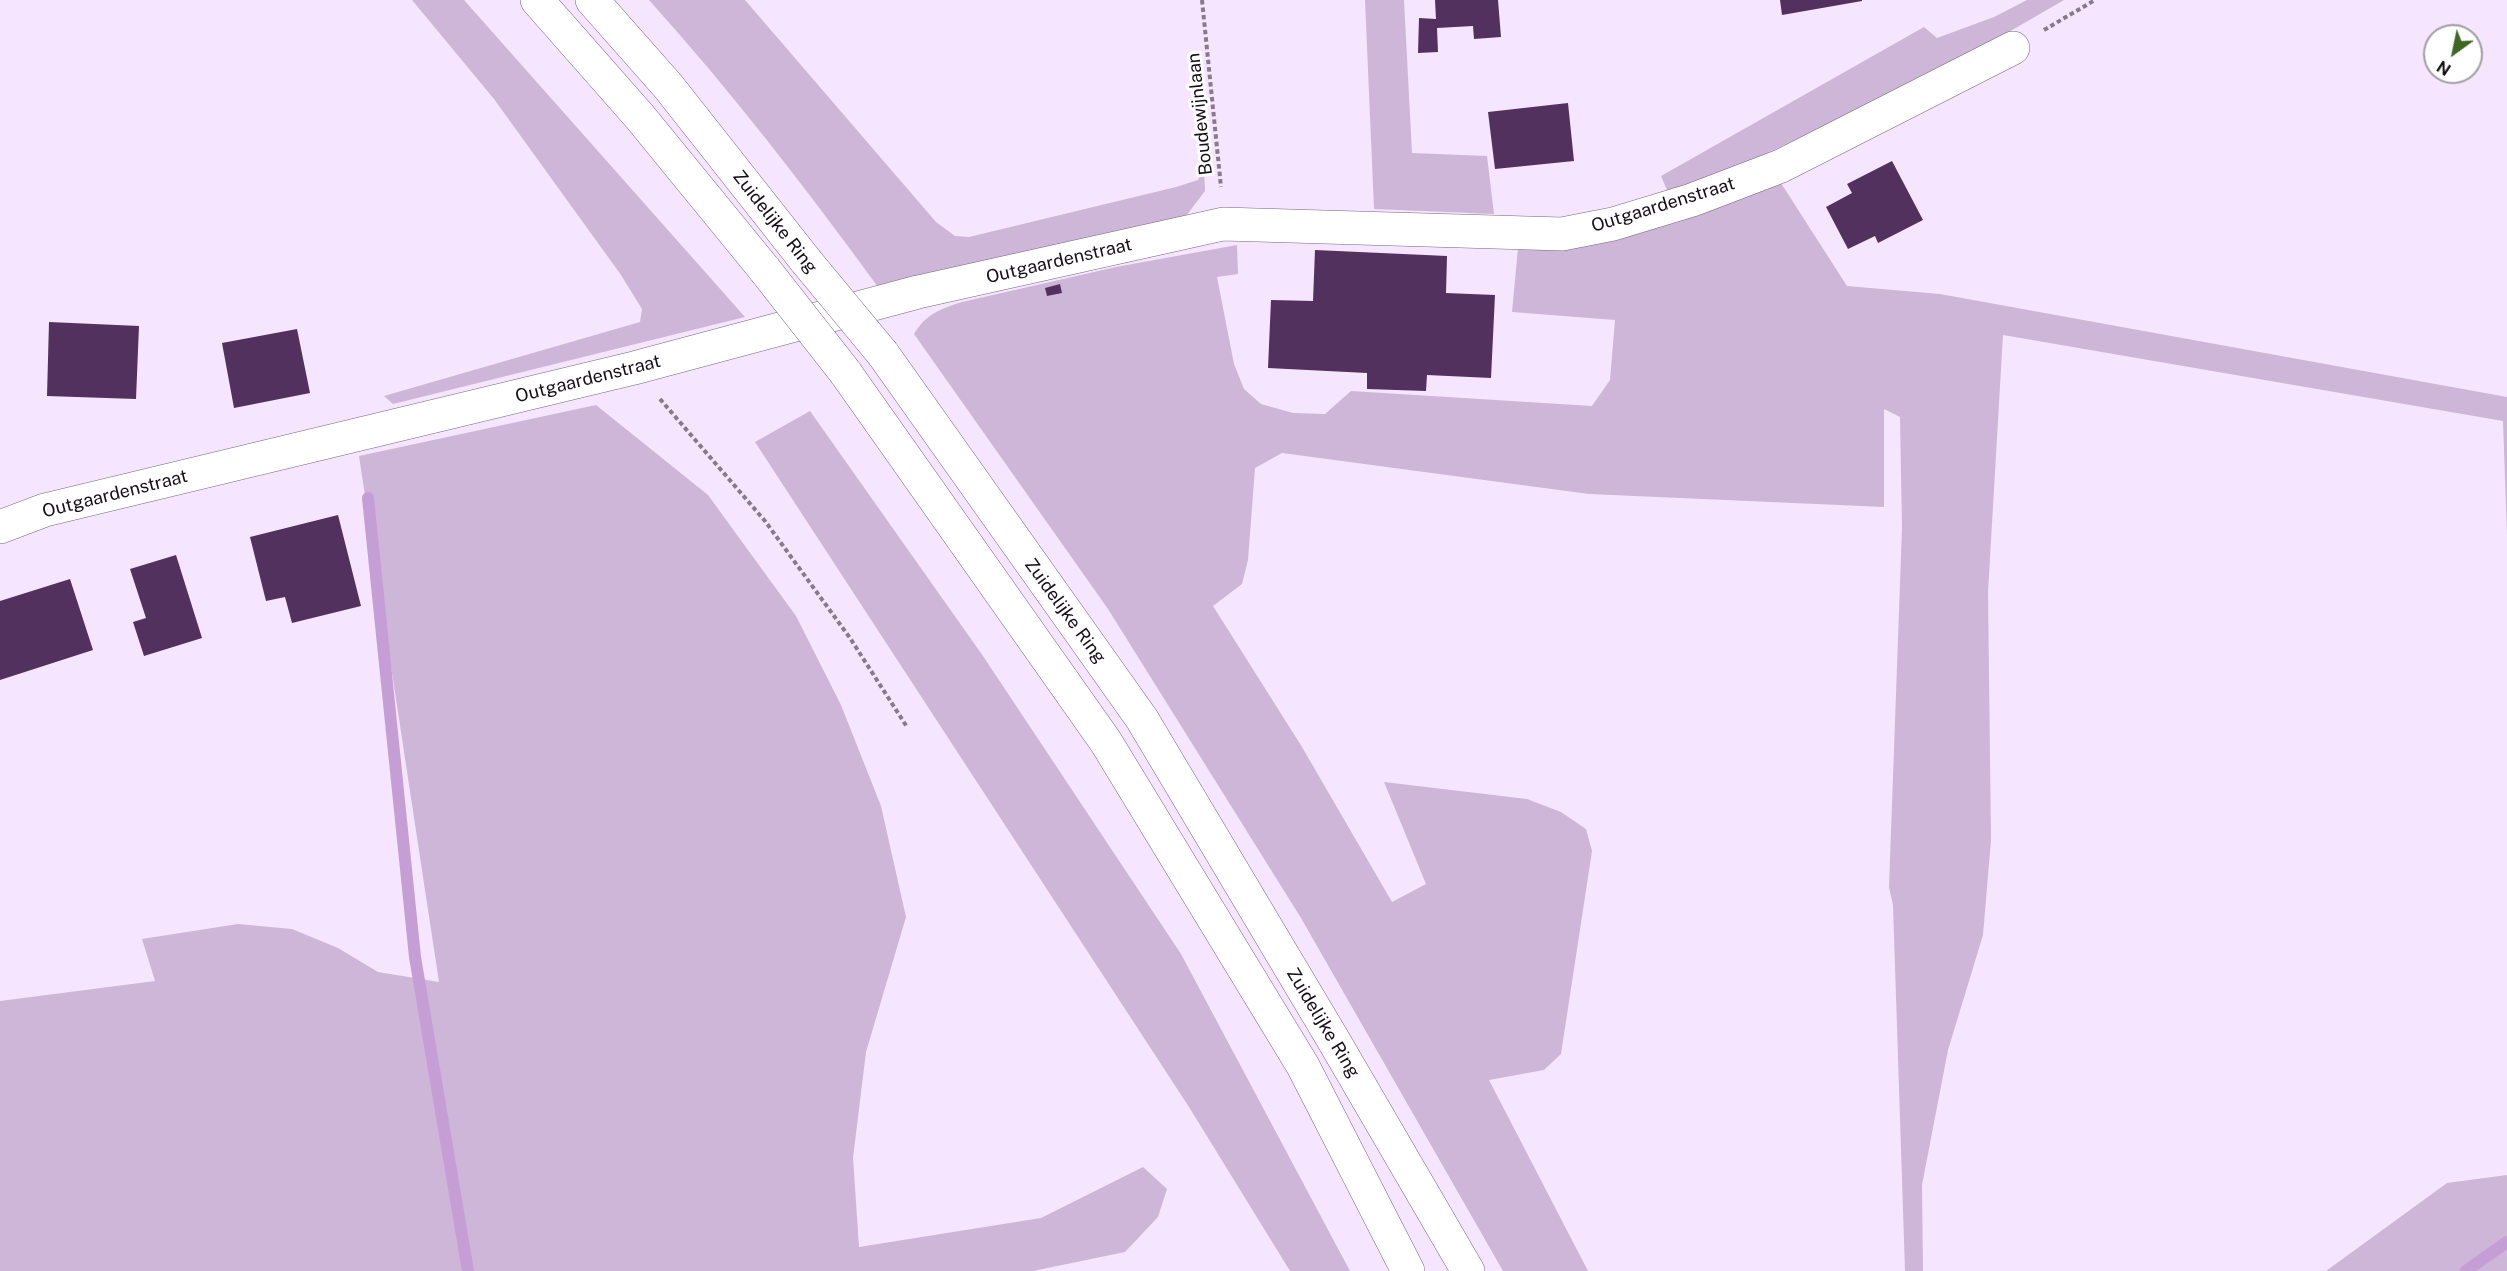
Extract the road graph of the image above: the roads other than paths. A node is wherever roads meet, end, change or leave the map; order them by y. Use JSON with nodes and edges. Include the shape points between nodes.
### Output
{"nodes":[{"id":1,"x":537,"y":0,"type":"edge"},
{"id":2,"x":592,"y":0,"type":"edge"},
{"id":3,"x":2013,"y":48,"type":"road end"},
{"id":4,"x":0,"y":527,"type":"edge"},
{"id":5,"x":1408,"y":1271,"type":"edge"},
{"id":6,"x":1468,"y":1271,"type":"edge"}],
"edges":[{"from":1,"to":5,"type":"main road","name":"Zuidelijke Ring","bridge":true,"via":[[640,117],[845,372],[1106,742],[1303,1065]]},
{"from":2,"to":6,"type":"main road","name":"Zuidelijke Ring","bridge":true,"via":[[668,86],[883,354],[1142,719]]},
{"from":3,"to":4,"type":"main road","name":"Outgaardenstraat","via":[[1781,166],[1692,200],[1613,224],[1562,234],[1223,225],[918,292],[634,368],[45,510]]}]}
